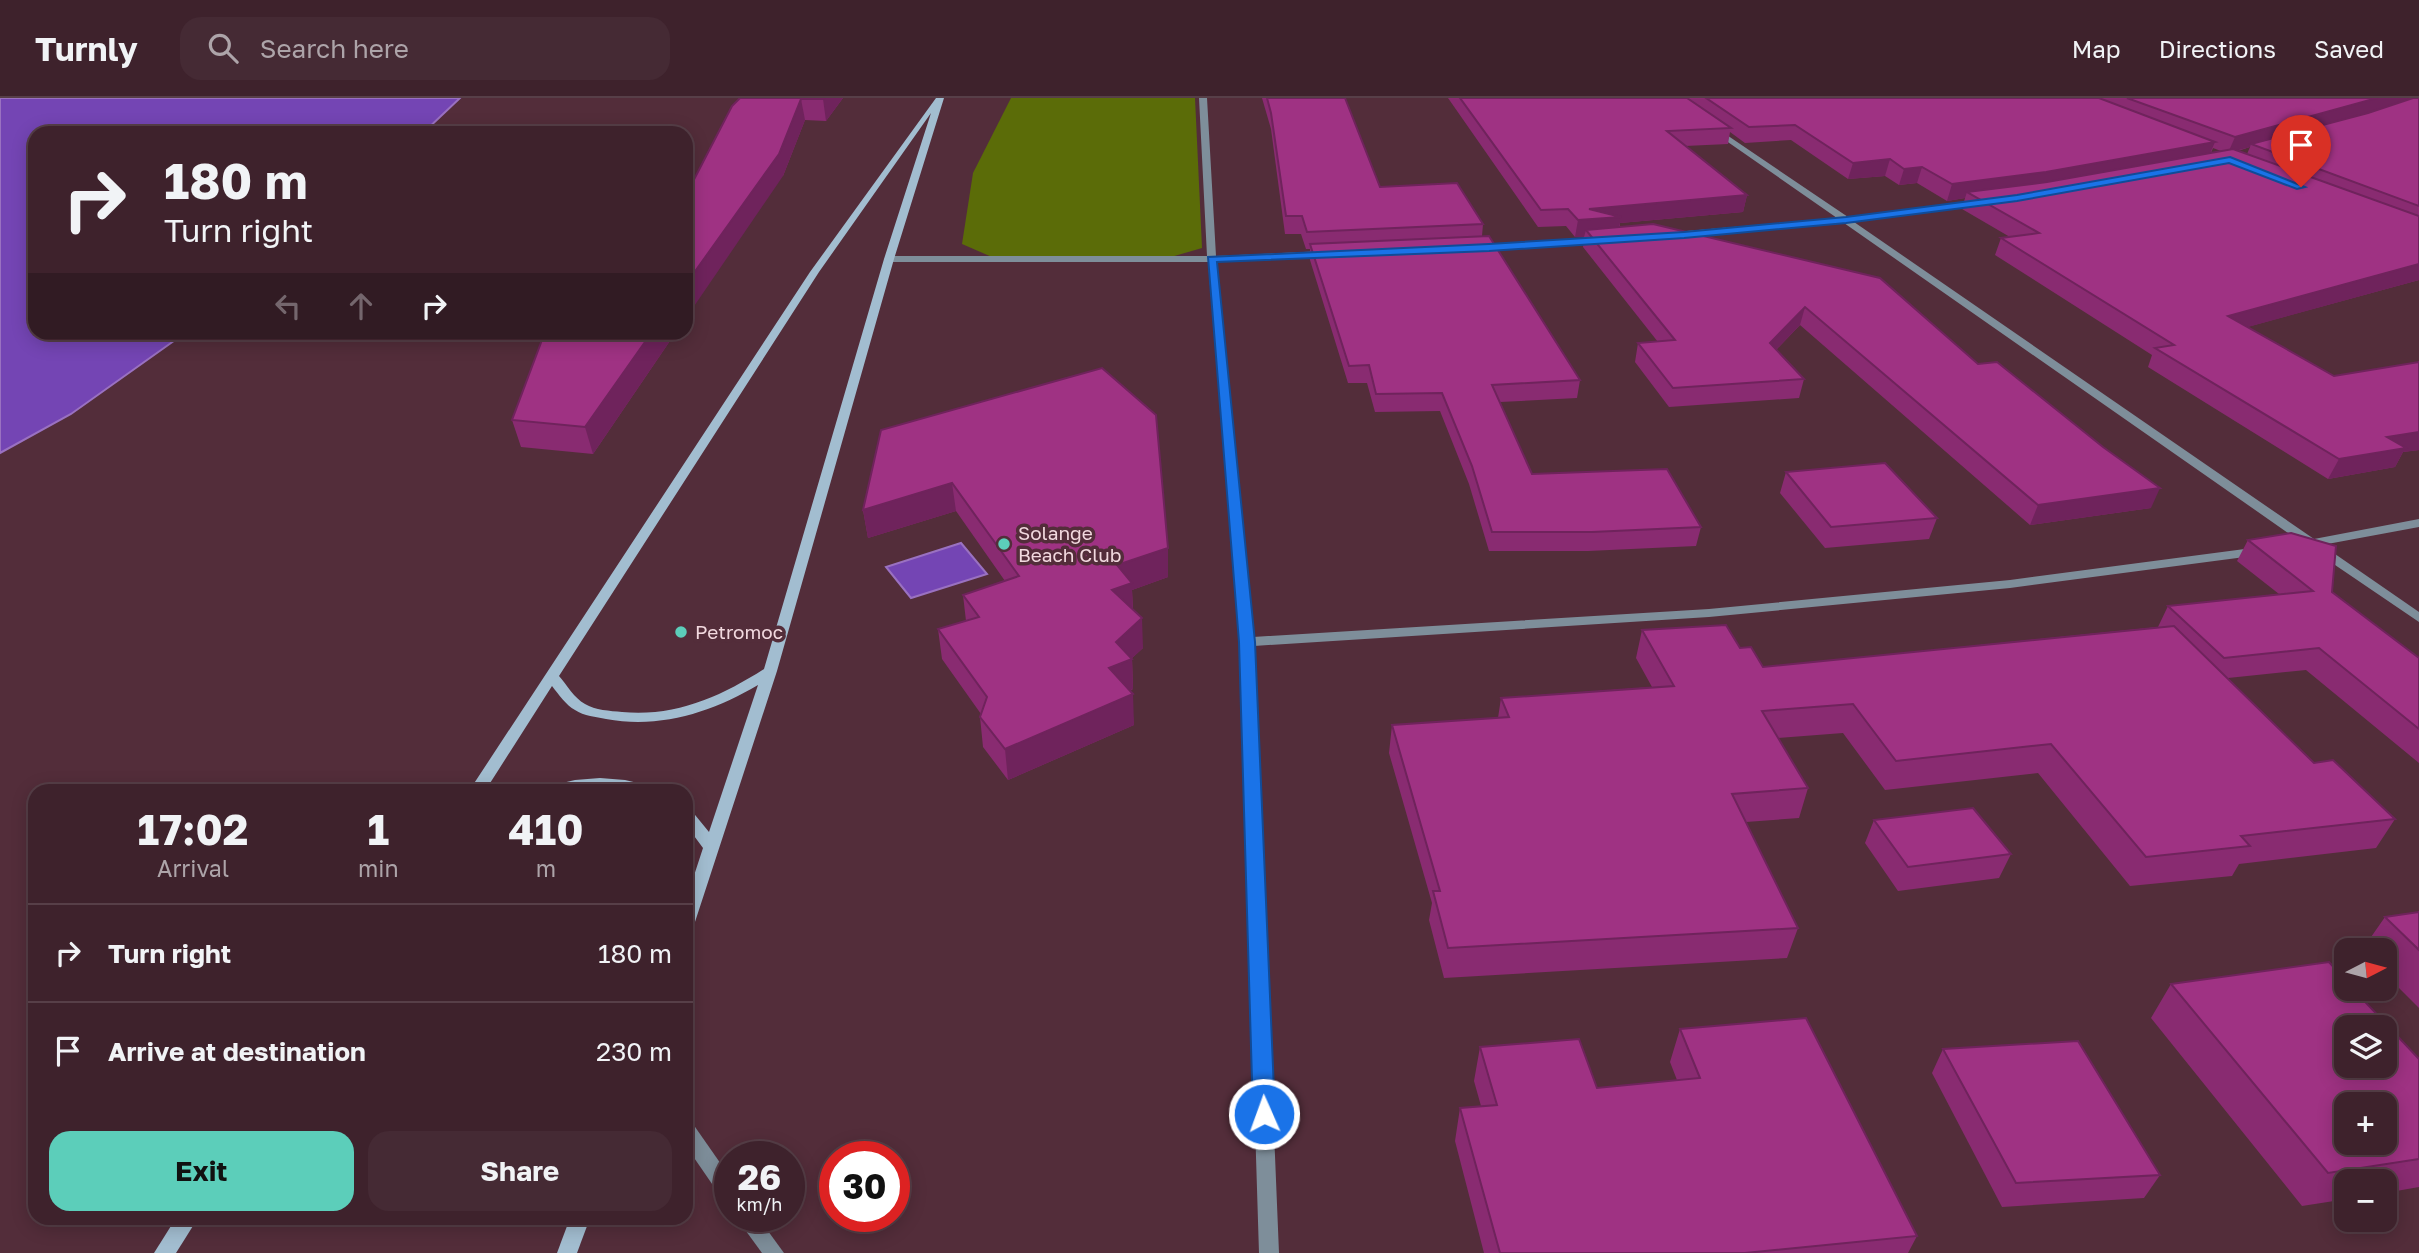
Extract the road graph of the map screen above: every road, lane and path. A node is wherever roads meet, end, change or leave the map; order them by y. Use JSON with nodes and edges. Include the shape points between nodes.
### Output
{"nodes":[{"id":1,"x":939,"y":98,"type":"edge"},
{"id":2,"x":1203,"y":98,"type":"edge"},
{"id":3,"x":1704,"y":121,"type":"edge"},
{"id":4,"x":1990,"y":201,"type":"edge"},
{"id":5,"x":1846,"y":220,"type":"junction"},
{"id":6,"x":1670,"y":236,"type":"edge"},
{"id":7,"x":1614,"y":239,"type":"edge"},
{"id":8,"x":1461,"y":249,"type":"edge"},
{"id":9,"x":1337,"y":254,"type":"edge"},
{"id":10,"x":889,"y":259,"type":"junction"},
{"id":11,"x":1212,"y":259,"type":"junction"},
{"id":12,"x":2419,"y":523,"type":"edge"},
{"id":13,"x":2311,"y":545,"type":"junction"},
{"id":14,"x":2419,"y":618,"type":"edge"},
{"id":15,"x":1247,"y":642,"type":"junction"},
{"id":16,"x":770,"y":671,"type":"junction"},
{"id":17,"x":553,"y":678,"type":"junction"},
{"id":18,"x":482,"y":784,"type":"edge"},
{"id":19,"x":585,"y":784,"type":"edge"},
{"id":20,"x":625,"y":784,"type":"edge"},
{"id":21,"x":693,"y":823,"type":"edge"},
{"id":22,"x":712,"y":848,"type":"junction"},
{"id":23,"x":693,"y":904,"type":"edge"},
{"id":24,"x":693,"y":1140,"type":"edge"},
{"id":25,"x":714,"y":1171,"type":"edge"},
{"id":26,"x":183,"y":1225,"type":"edge"},
{"id":27,"x":577,"y":1225,"type":"edge"},
{"id":28,"x":758,"y":1232,"type":"edge"},
{"id":29,"x":164,"y":1253,"type":"edge"},
{"id":30,"x":567,"y":1253,"type":"edge"},
{"id":31,"x":774,"y":1253,"type":"edge"},
{"id":32,"x":1269,"y":1253,"type":"edge"}],
"edges":[{"from":1,"to":10,"type":"street"},
{"from":1,"to":17,"type":"street","via":[[815,272]]},
{"from":2,"to":11,"type":"street"},
{"from":3,"to":5,"type":"street"},
{"from":4,"to":5,"type":"street"},
{"from":5,"to":6,"type":"street"},
{"from":5,"to":13,"type":"street"},
{"from":7,"to":8,"type":"street"},
{"from":9,"to":11,"type":"street"},
{"from":10,"to":11,"type":"street"},
{"from":10,"to":16,"type":"street"},
{"from":11,"to":15,"type":"street"},
{"from":12,"to":13,"type":"street"},
{"from":13,"to":14,"type":"street"},
{"from":13,"to":15,"type":"street","via":[[2010,584],[1709,613]]},
{"from":15,"to":32,"type":"street"},
{"from":16,"to":17,"type":"street","via":[[746,688],[707,705],[668,717],[633,719],[579,706]]},
{"from":16,"to":22,"type":"street"},
{"from":17,"to":18,"type":"street"},
{"from":19,"to":20,"type":"street"},
{"from":21,"to":22,"type":"street"},
{"from":22,"to":23,"type":"street"},
{"from":24,"to":25,"type":"street"},
{"from":26,"to":29,"type":"street"},
{"from":27,"to":30,"type":"street"},
{"from":28,"to":31,"type":"street"}]}
